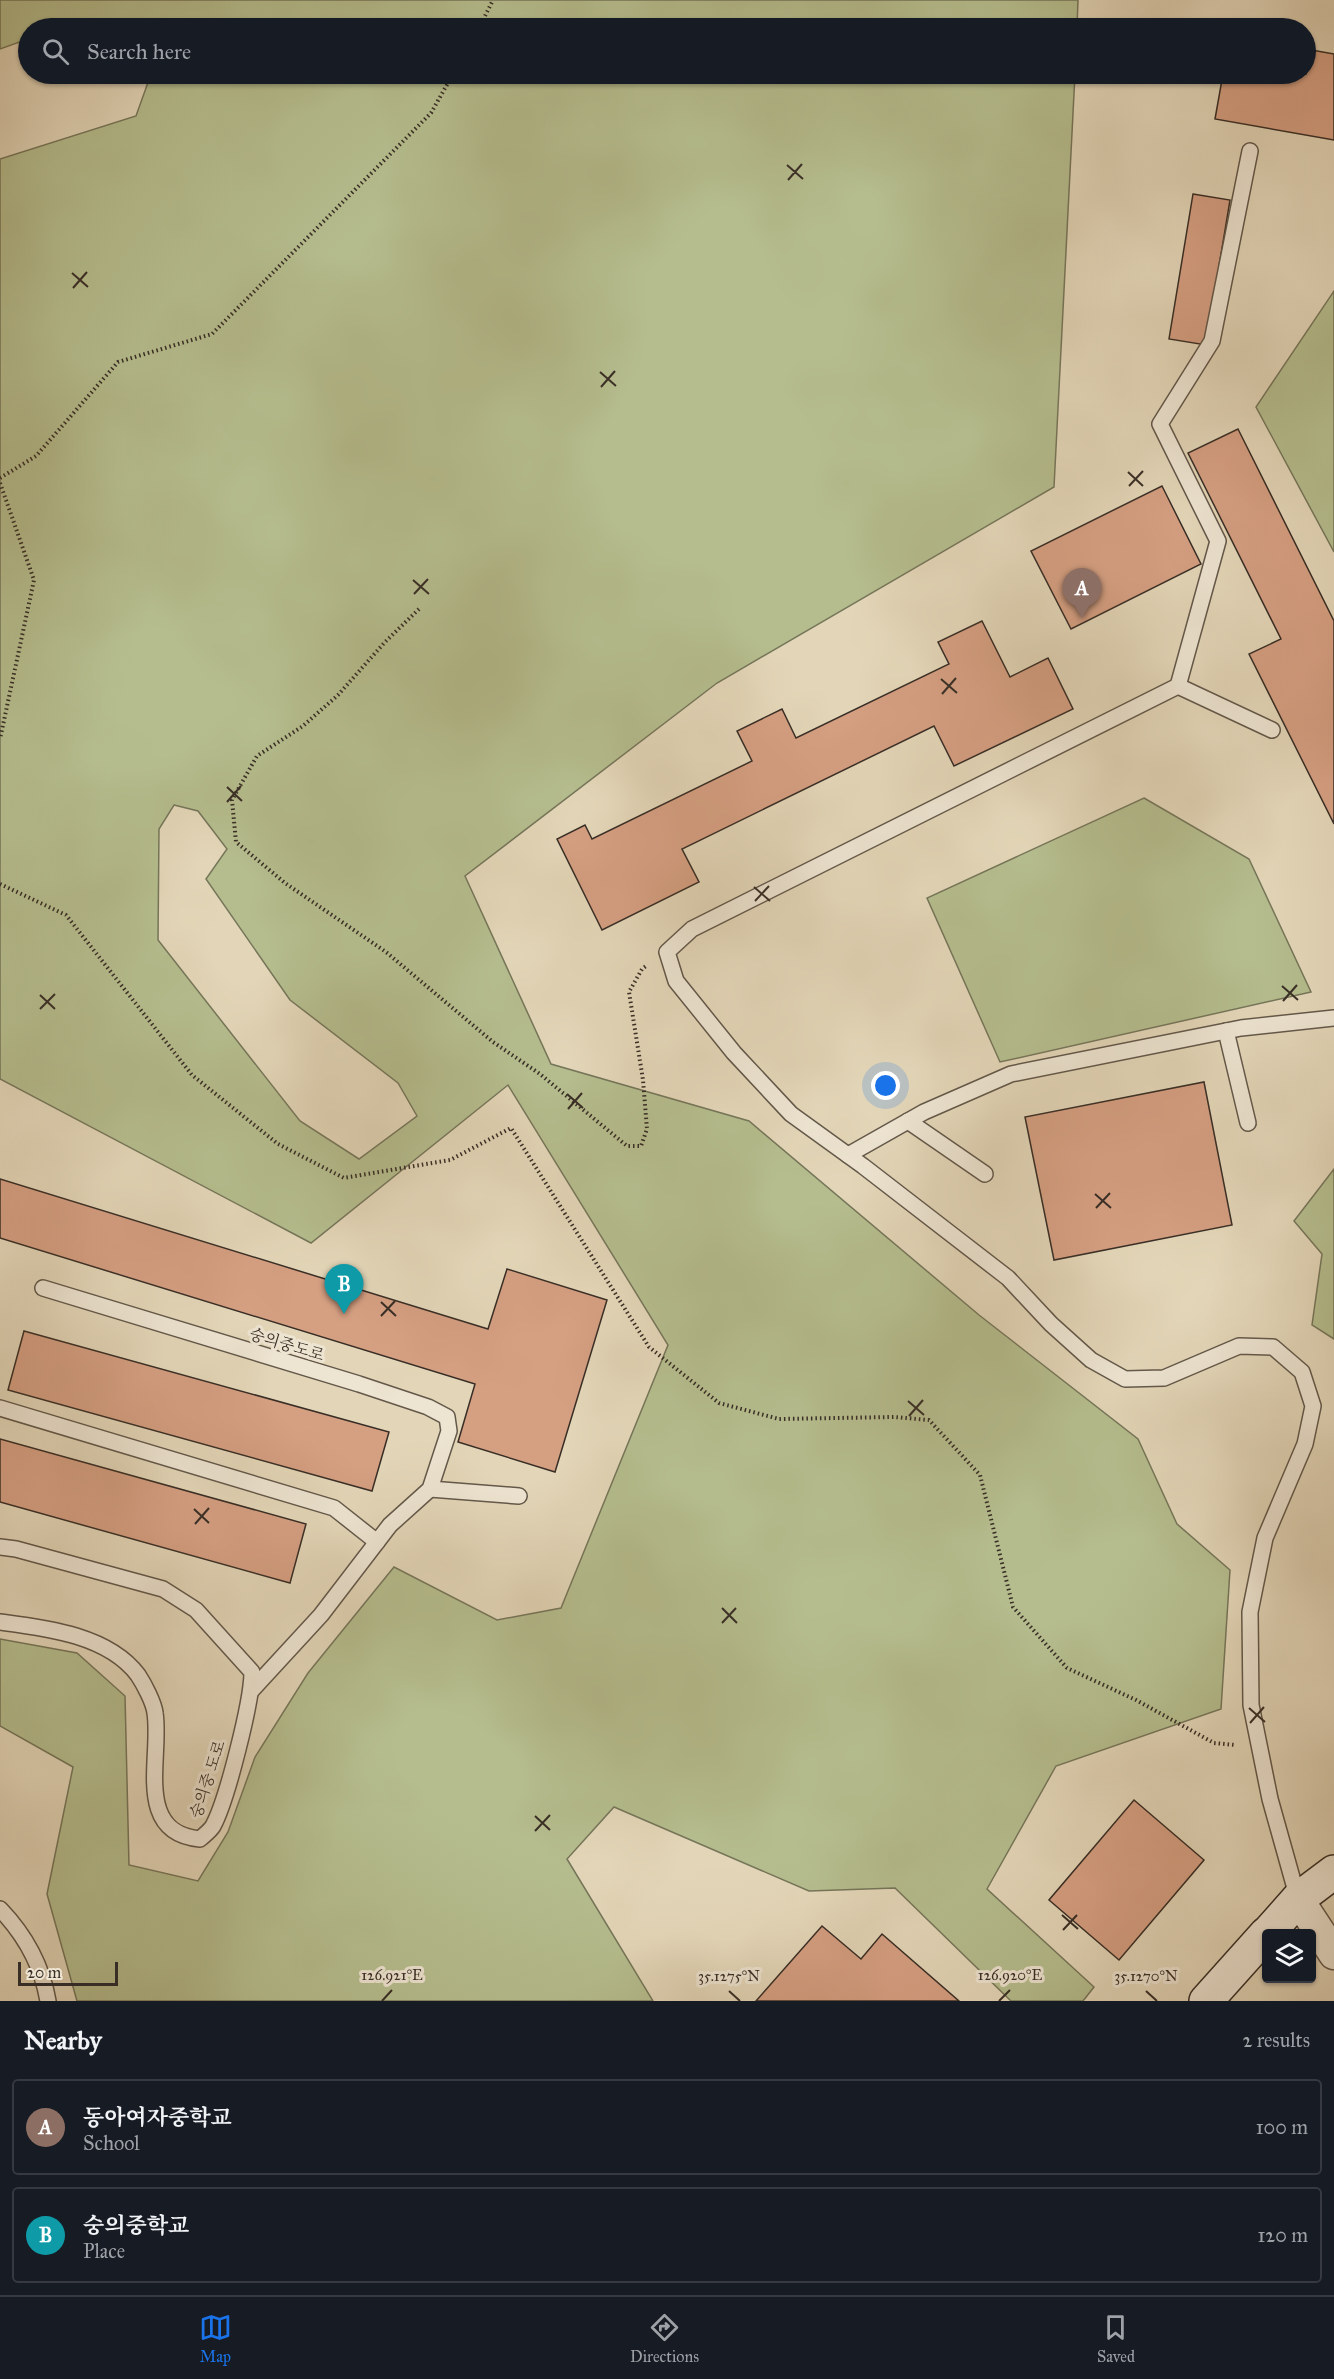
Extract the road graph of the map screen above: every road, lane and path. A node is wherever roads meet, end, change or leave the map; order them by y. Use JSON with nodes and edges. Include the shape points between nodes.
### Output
{"nodes":[{"id":1,"x":492,"y":0,"type":"edge"},
{"id":2,"x":484,"y":18,"type":"edge"},
{"id":3,"x":447,"y":84,"type":"edge"},
{"id":4,"x":1250,"y":151,"type":"dead end"},
{"id":5,"x":0,"y":478,"type":"edge"},
{"id":6,"x":0,"y":483,"type":"edge"},
{"id":7,"x":419,"y":609,"type":"dead end"},
{"id":8,"x":1178,"y":686,"type":"junction"},
{"id":9,"x":1272,"y":730,"type":"dead end"},
{"id":10,"x":0,"y":739,"type":"edge"},
{"id":11,"x":0,"y":884,"type":"edge"},
{"id":12,"x":667,"y":952,"type":"junction"},
{"id":13,"x":1334,"y":1018,"type":"edge"},
{"id":14,"x":1226,"y":1031,"type":"junction"},
{"id":15,"x":908,"y":1121,"type":"junction"},
{"id":16,"x":1248,"y":1124,"type":"dead end"},
{"id":17,"x":848,"y":1155,"type":"junction"},
{"id":18,"x":985,"y":1174,"type":"dead end"},
{"id":19,"x":43,"y":1288,"type":"dead end"},
{"id":20,"x":0,"y":1408,"type":"edge"},
{"id":21,"x":430,"y":1489,"type":"junction"},
{"id":22,"x":519,"y":1496,"type":"dead end"},
{"id":23,"x":377,"y":1542,"type":"junction"},
{"id":24,"x":0,"y":1547,"type":"edge"},
{"id":25,"x":0,"y":1622,"type":"edge"},
{"id":26,"x":252,"y":1690,"type":"junction"},
{"id":27,"x":1259,"y":1748,"type":"junction"},
{"id":28,"x":1334,"y":1872,"type":"edge"},
{"id":29,"x":1298,"y":1899,"type":"junction"},
{"id":30,"x":0,"y":1909,"type":"edge"},
{"id":31,"x":1271,"y":1929,"type":"edge"},
{"id":32,"x":1262,"y":1939,"type":"edge"},
{"id":33,"x":1334,"y":1954,"type":"edge"},
{"id":34,"x":48,"y":2001,"type":"edge"},
{"id":35,"x":1206,"y":2001,"type":"edge"}],
"edges":[{"from":1,"to":2,"type":"path"},
{"from":3,"to":5,"type":"path","via":[[430,113],[212,334],[118,362],[36,456]]},
{"from":4,"to":8,"type":"lane","via":[[1212,341],[1160,424],[1218,541]]},
{"from":6,"to":10,"type":"path","via":[[34,580]]},
{"from":7,"to":12,"type":"path","via":[[303,726],[257,756],[232,800],[236,842],[285,883],[386,952],[493,1042],[540,1074],[627,1146],[641,1146],[647,1129],[629,992],[642,969]]},
{"from":8,"to":9,"type":"lane"},
{"from":8,"to":12,"type":"lane","via":[[692,929]]},
{"from":11,"to":27,"type":"path","via":[[66,915],[192,1075],[278,1144],[344,1178],[450,1160],[511,1128],[649,1347],[719,1403],[779,1419],[929,1420],[981,1475],[1013,1607],[1067,1668],[1214,1743]]},
{"from":12,"to":17,"type":"lane","via":[[676,981],[734,1053],[791,1114]]},
{"from":13,"to":14,"type":"lane"},
{"from":14,"to":15,"type":"lane","via":[[1011,1074]]},
{"from":14,"to":16,"type":"lane"},
{"from":15,"to":17,"type":"lane"},
{"from":15,"to":18,"type":"lane"},
{"from":17,"to":27,"type":"lane","via":[[1008,1278],[1091,1360],[1125,1379],[1164,1378],[1239,1346],[1273,1347],[1302,1372],[1312,1406],[1305,1443],[1265,1538],[1250,1612],[1251,1705]]},
{"from":19,"to":21,"type":"lane","name":"숭의중도로","via":[[428,1407],[447,1417],[449,1431]]},
{"from":20,"to":23,"type":"lane","via":[[334,1508]]},
{"from":21,"to":22,"type":"lane"},
{"from":21,"to":23,"type":"lane","name":"숭의중도로"},
{"from":23,"to":26,"type":"lane","name":"숭의중도로","via":[[321,1615]]},
{"from":24,"to":26,"type":"lane","via":[[163,1589],[196,1610],[252,1672]]},
{"from":25,"to":26,"type":"lane","name":"숭의중 도로","via":[[66,1633],[108,1649],[138,1676],[155,1712],[153,1768],[158,1807],[165,1822],[182,1838],[200,1839],[213,1827]]},
{"from":27,"to":29,"type":"lane"},
{"from":28,"to":29,"type":"main road"},
{"from":29,"to":31,"type":"main road"},
{"from":29,"to":33,"type":"street"},
{"from":30,"to":34,"type":"lane","via":[[17,1926],[44,1978]]},
{"from":32,"to":35,"type":"main road"}]}
